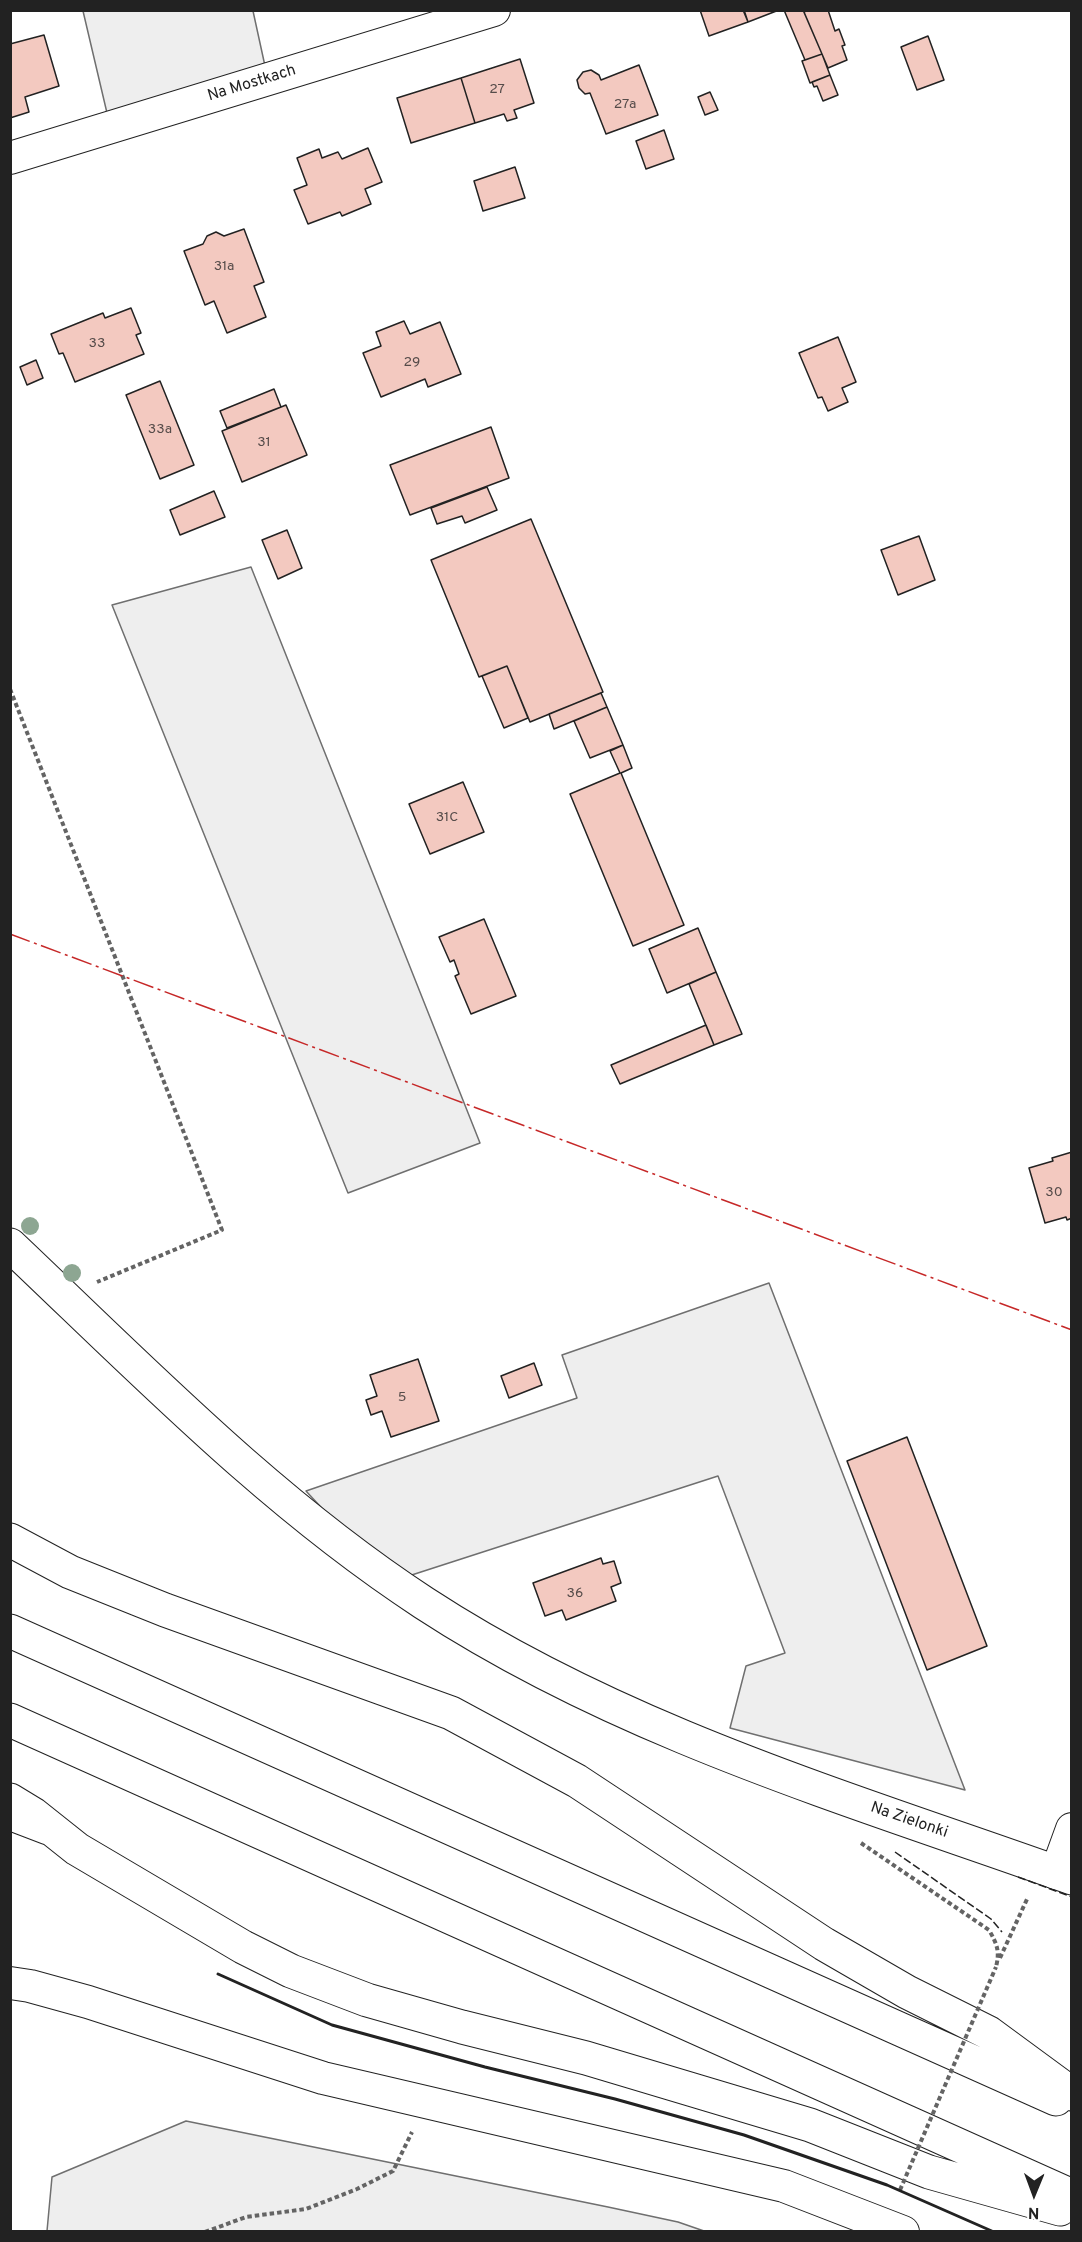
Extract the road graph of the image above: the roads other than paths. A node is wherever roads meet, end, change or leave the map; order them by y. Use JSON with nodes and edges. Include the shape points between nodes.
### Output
{"nodes":[{"id":1,"x":494,"y":10,"type":"edge"},
{"id":2,"x":10,"y":158,"type":"edge"},
{"id":3,"x":10,"y":1245,"type":"edge"},
{"id":4,"x":10,"y":1540,"type":"edge"},
{"id":5,"x":10,"y":1631,"type":"edge"},
{"id":6,"x":10,"y":1720,"type":"edge"},
{"id":7,"x":10,"y":1800,"type":"edge"},
{"id":8,"x":10,"y":1823,"type":"edge"},
{"id":9,"x":1071,"y":1829,"type":"edge"},
{"id":10,"x":76,"y":1849,"type":"junction"},
{"id":11,"x":1064,"y":1876,"type":"edge"},
{"id":12,"x":10,"y":1983,"type":"edge"},
{"id":13,"x":1071,"y":2094,"type":"edge"},
{"id":14,"x":1071,"y":2106,"type":"edge"},
{"id":15,"x":1071,"y":2196,"type":"edge"},
{"id":16,"x":1071,"y":2213,"type":"edge"},
{"id":17,"x":903,"y":2232,"type":"edge"}],
"edges":[{"from":1,"to":2,"type":"street","name":"Na Mostkach"},
{"from":3,"to":11,"type":"main road","name":"Na Zielonki","via":[[185,1412],[292,1506],[379,1572],[484,1640],[637,1718],[746,1763]]},
{"from":4,"to":13,"type":"main road","via":[[70,1572],[165,1610],[451,1713],[577,1781],[824,1944],[989,2033]]},
{"from":5,"to":14,"type":"main road"},
{"from":6,"to":15,"type":"main road"},
{"from":7,"to":10,"type":"main road"},
{"from":8,"to":10,"type":"lane"},
{"from":9,"to":11,"type":"street"},
{"from":10,"to":16,"type":"main road","via":[[243,1947],[291,1971],[367,2000],[687,2087],[810,2125],[929,2172]]},
{"from":12,"to":17,"type":"street","via":[[88,2002],[323,2078],[784,2187]]}]}
